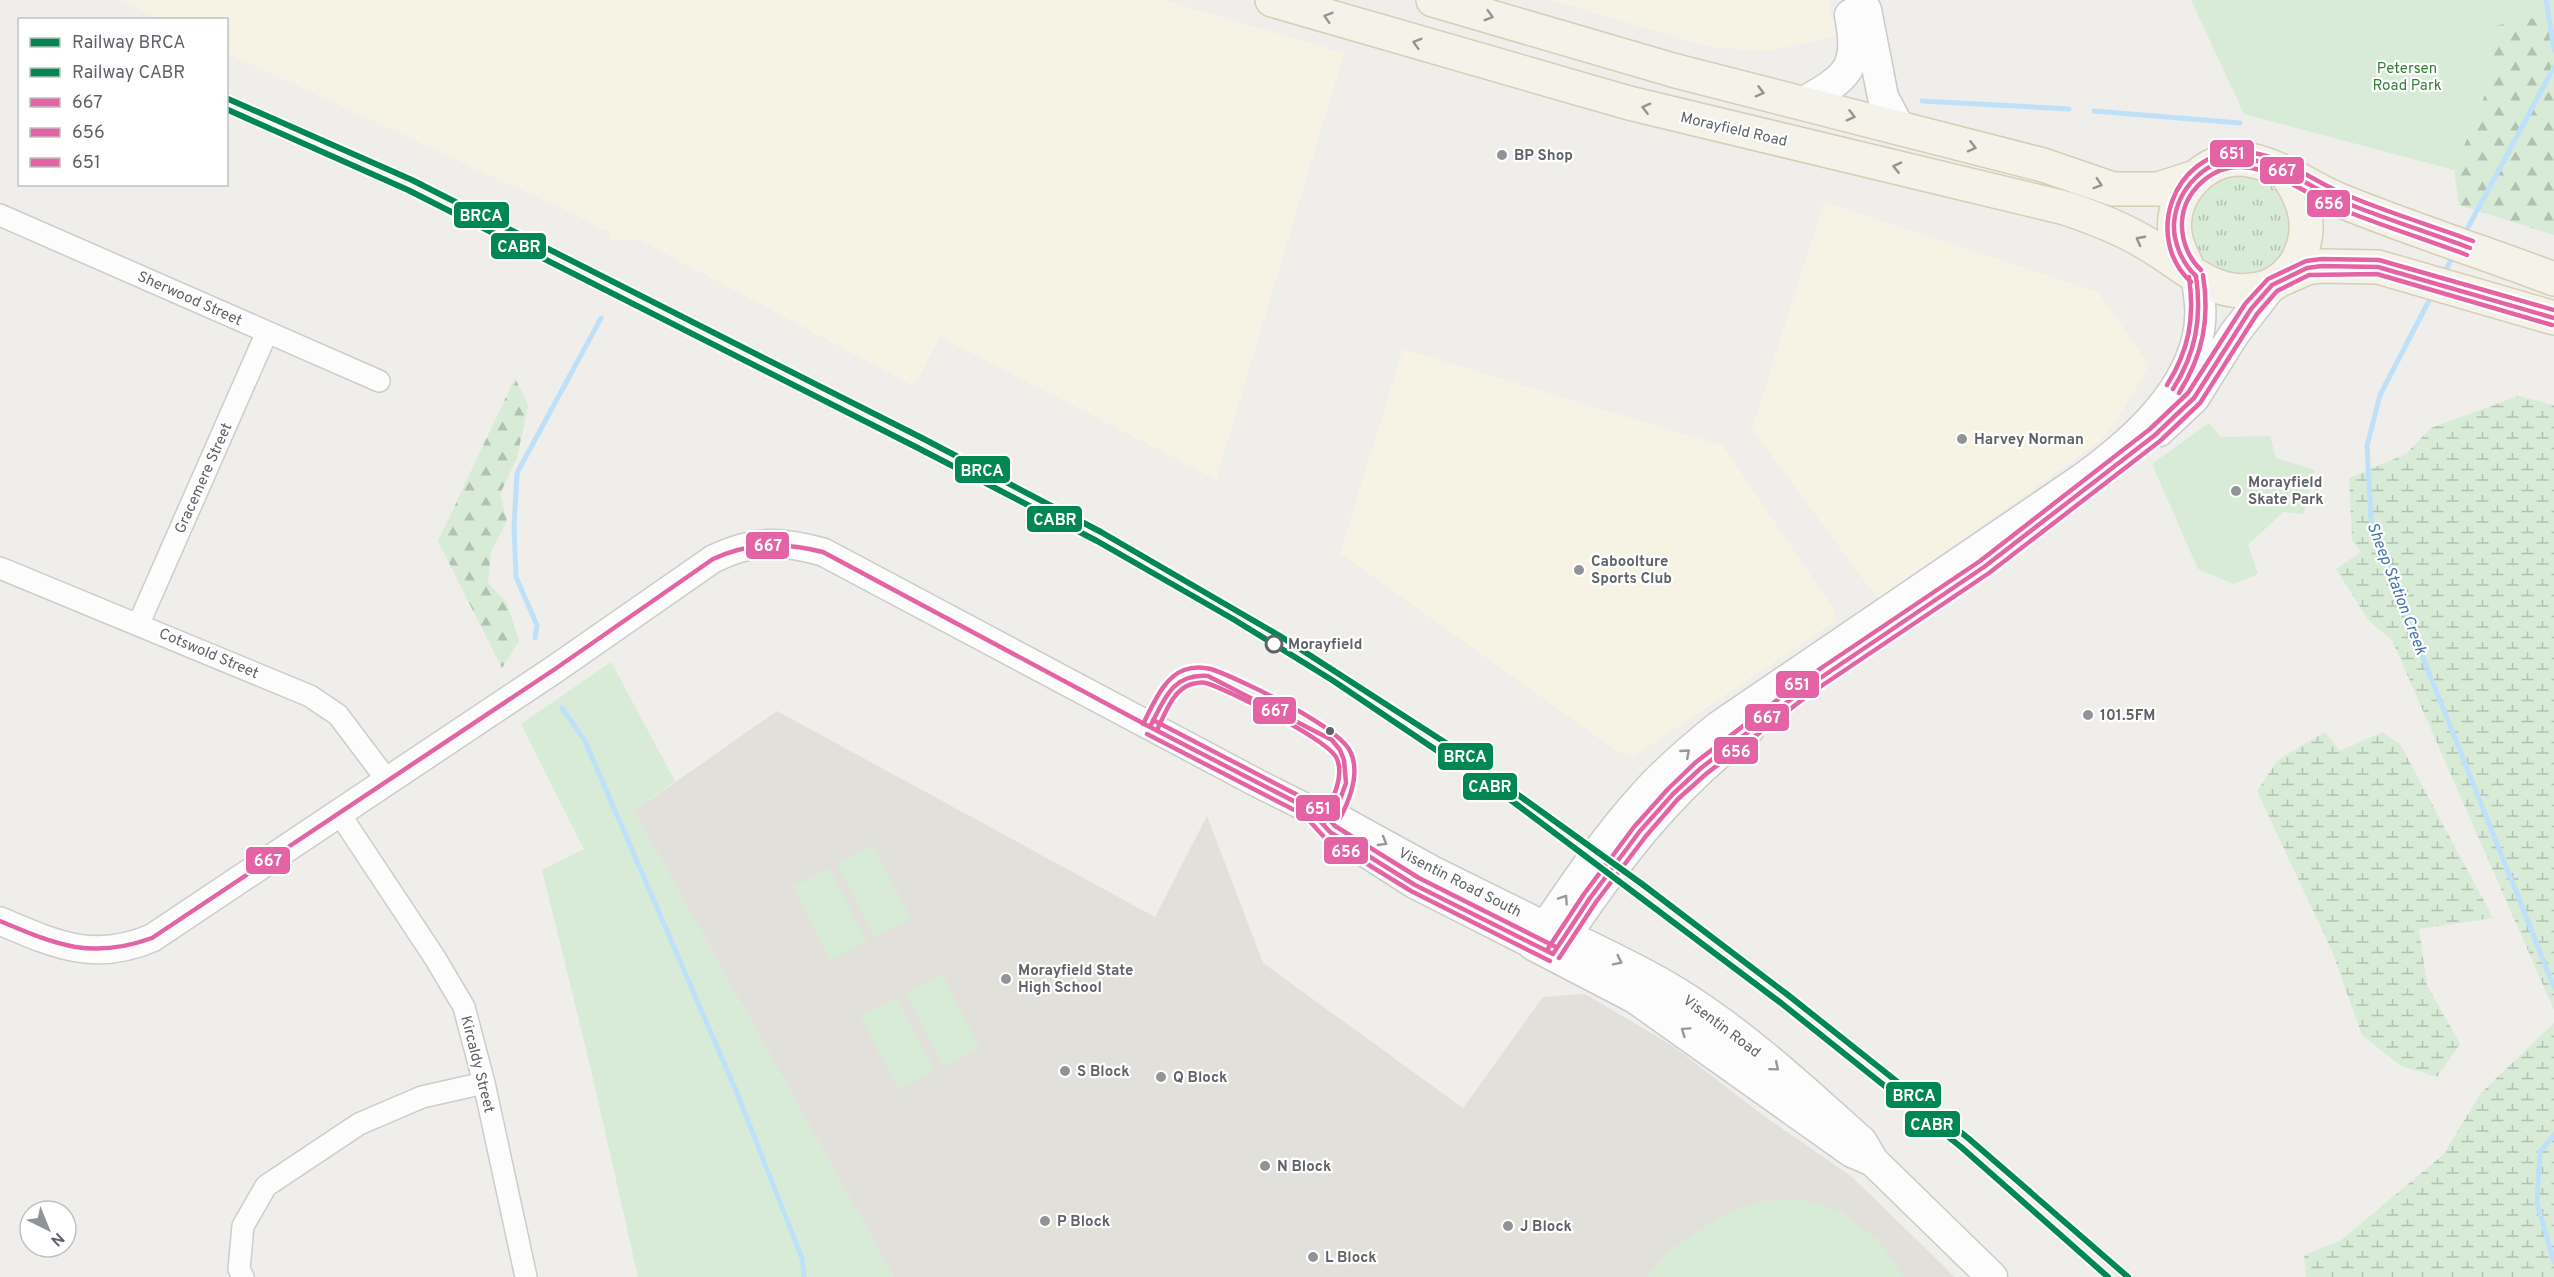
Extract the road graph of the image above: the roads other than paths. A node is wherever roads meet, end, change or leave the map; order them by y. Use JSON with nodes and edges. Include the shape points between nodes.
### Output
{"nodes":[{"id":1,"x":1272,"y":0,"type":"edge"},
{"id":2,"x":1433,"y":0,"type":"edge"},
{"id":3,"x":1850,"y":0,"type":"edge"},
{"id":4,"x":1860,"y":0,"type":"edge"},
{"id":5,"x":1802,"y":103,"type":"junction"},
{"id":6,"x":1900,"y":129,"type":"junction"},
{"id":7,"x":2288,"y":176,"type":"junction"},
{"id":8,"x":2195,"y":177,"type":"junction"},
{"id":9,"x":0,"y":215,"type":"edge"},
{"id":10,"x":2193,"y":273,"type":"junction"},
{"id":11,"x":2554,"y":279,"type":"edge"},
{"id":12,"x":2277,"y":282,"type":"junction"},
{"id":13,"x":2554,"y":318,"type":"edge"},
{"id":14,"x":267,"y":332,"type":"junction"},
{"id":15,"x":380,"y":381,"type":"dead end"},
{"id":16,"x":0,"y":568,"type":"edge"},
{"id":17,"x":139,"y":623,"type":"junction"},
{"id":18,"x":387,"y":780,"type":"junction"},
{"id":19,"x":339,"y":813,"type":"junction"},
{"id":20,"x":0,"y":921,"type":"edge"},
{"id":21,"x":1549,"y":940,"type":"junction"},
{"id":22,"x":484,"y":1083,"type":"junction"},
{"id":23,"x":243,"y":1277,"type":"edge"},
{"id":24,"x":526,"y":1277,"type":"edge"},
{"id":25,"x":1992,"y":1277,"type":"edge"}],
"edges":[{"from":10,"to":1,"type":"main road","name":"Morayfield Road","one_way":true,"via":[[2135,237],[2065,208],[1629,104]]},
{"from":2,"to":5,"type":"main road","one_way":true},
{"from":3,"to":5,"type":"main road","via":[[1855,41],[1852,61],[1832,86]]},
{"from":4,"to":6,"type":"main road","via":[[1866,10],[1883,97]]},
{"from":5,"to":6,"type":"main road","one_way":true},
{"from":6,"to":8,"type":"main road","one_way":true,"via":[[2043,165],[2113,189],[2158,189]]},
{"from":7,"to":8,"type":"main road","via":[[2262,163],[2241,159],[2225,161]]},
{"from":7,"to":11,"type":"main road","via":[[2341,201]]},
{"from":7,"to":12,"type":"main road","via":[[2303,202],[2307,229],[2297,262]]},
{"from":8,"to":10,"type":"main road","via":[[2178,202],[2174,224],[2178,248]]},
{"from":9,"to":14,"type":"street","name":"Sherwood Street"},
{"from":10,"to":12,"type":"main road","via":[[2226,290],[2242,292]]},
{"from":21,"to":10,"type":"main road","one_way":true,"via":[[1623,818],[1687,752],[2126,445],[2166,399],[2191,360],[2201,306]]},
{"from":12,"to":13,"type":"main road","via":[[2307,268],[2360,265],[2397,271]]},
{"from":12,"to":21,"type":"main road","via":[[2234,334],[2194,398],[2175,418],[1984,567],[1807,687],[1708,762],[1673,794]]},
{"from":14,"to":15,"type":"street","name":"Sherwood Street"},
{"from":14,"to":17,"type":"street","name":"Gracemere Street"},
{"from":16,"to":17,"type":"street","name":"Cotswold Street"},
{"from":17,"to":18,"type":"street","name":"Cotswold Street","via":[[324,704],[349,727]]},
{"from":18,"to":19,"type":"street","name":"Visentin Road South"},
{"from":18,"to":21,"type":"street","name":"Visentin Road South","via":[[713,560],[736,548],[765,542],[793,543],[822,552],[1309,809],[1330,832],[1415,885]]},
{"from":19,"to":20,"type":"street","name":"Visentin Road South","via":[[142,942],[113,950],[72,948]]},
{"from":19,"to":22,"type":"street","name":"Kircaldy Street","via":[[464,1007]]},
{"from":21,"to":25,"type":"main road","name":"Visentin Road","via":[[1650,977],[1704,1011],[1862,1142],[1874,1161]]},
{"from":22,"to":23,"type":"street","via":[[422,1097],[358,1124],[266,1186],[243,1226],[239,1269]]},
{"from":22,"to":24,"type":"street","name":"Kircaldy Street"}]}
